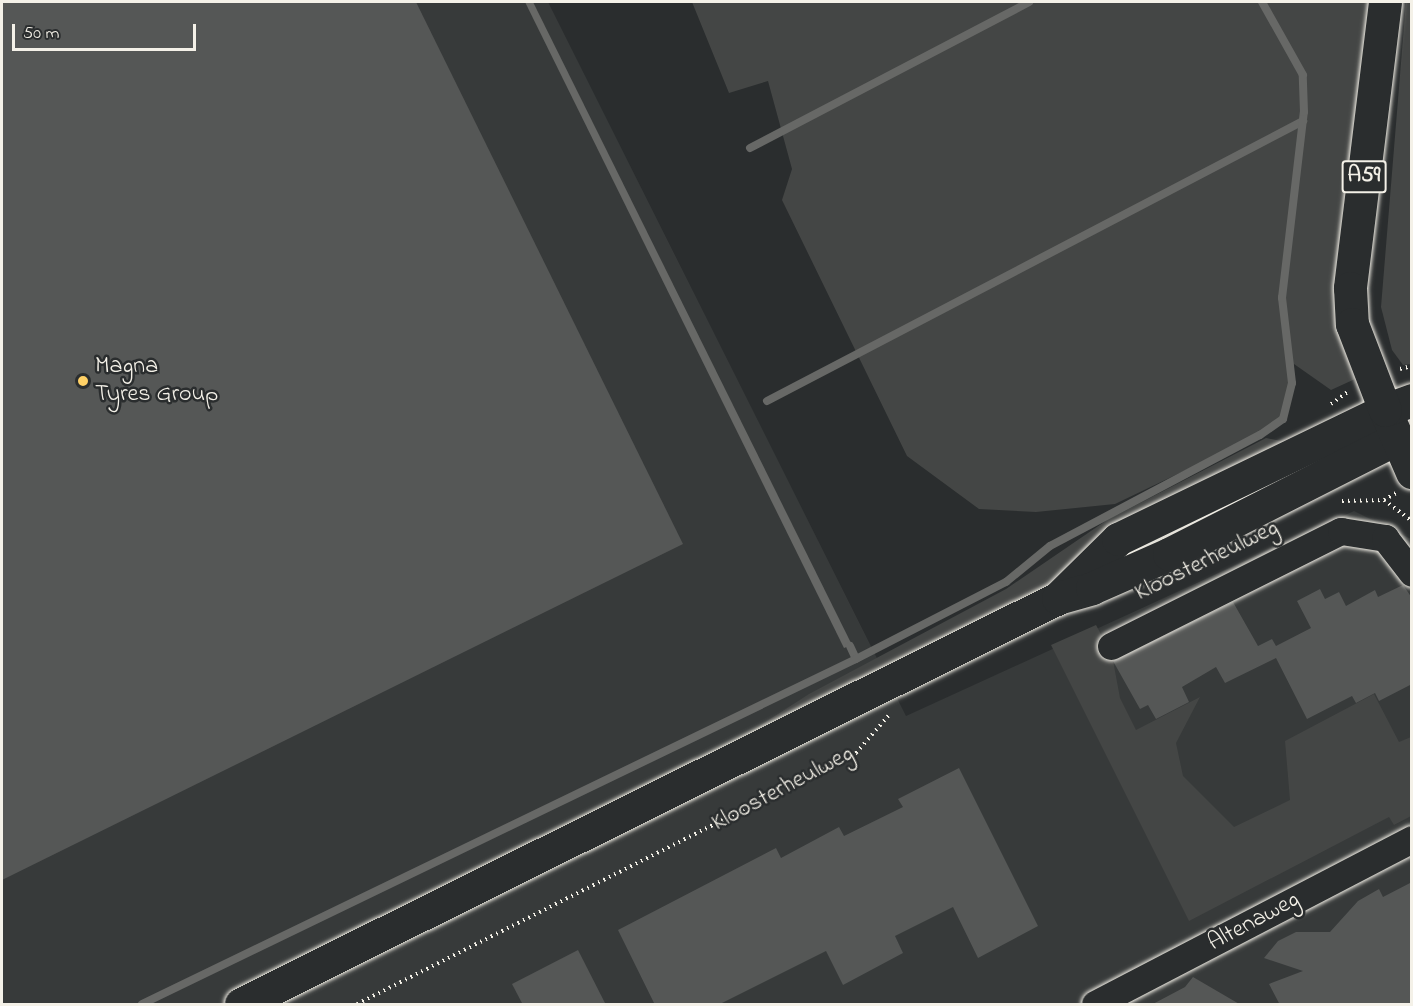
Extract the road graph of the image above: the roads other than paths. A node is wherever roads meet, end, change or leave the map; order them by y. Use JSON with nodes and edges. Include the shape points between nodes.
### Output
{"nodes":[{"id":1,"x":1385,"y":2,"type":"edge"},
{"id":2,"x":1403,"y":421,"type":"edge"},
{"id":3,"x":1412,"y":472,"type":"edge"},
{"id":4,"x":1412,"y":573,"type":"edge"},
{"id":5,"x":1111,"y":646,"type":"dead end"},
{"id":6,"x":1412,"y":839,"type":"edge"},
{"id":7,"x":241,"y":1005,"type":"edge"},
{"id":8,"x":1095,"y":1005,"type":"edge"}],
"edges":[{"from":1,"to":2,"type":"main road","number":"A59","via":[[1384,39],[1350,288],[1352,324]]},
{"from":2,"to":3,"type":"main road"},
{"from":2,"to":7,"type":"main road","name":"Kloosterheulweg","via":[[1118,539],[1058,598]]},
{"from":4,"to":5,"type":"street","via":[[1384,538],[1341,531]]},
{"from":6,"to":8,"type":"street","name":"Altenaweg"}]}
